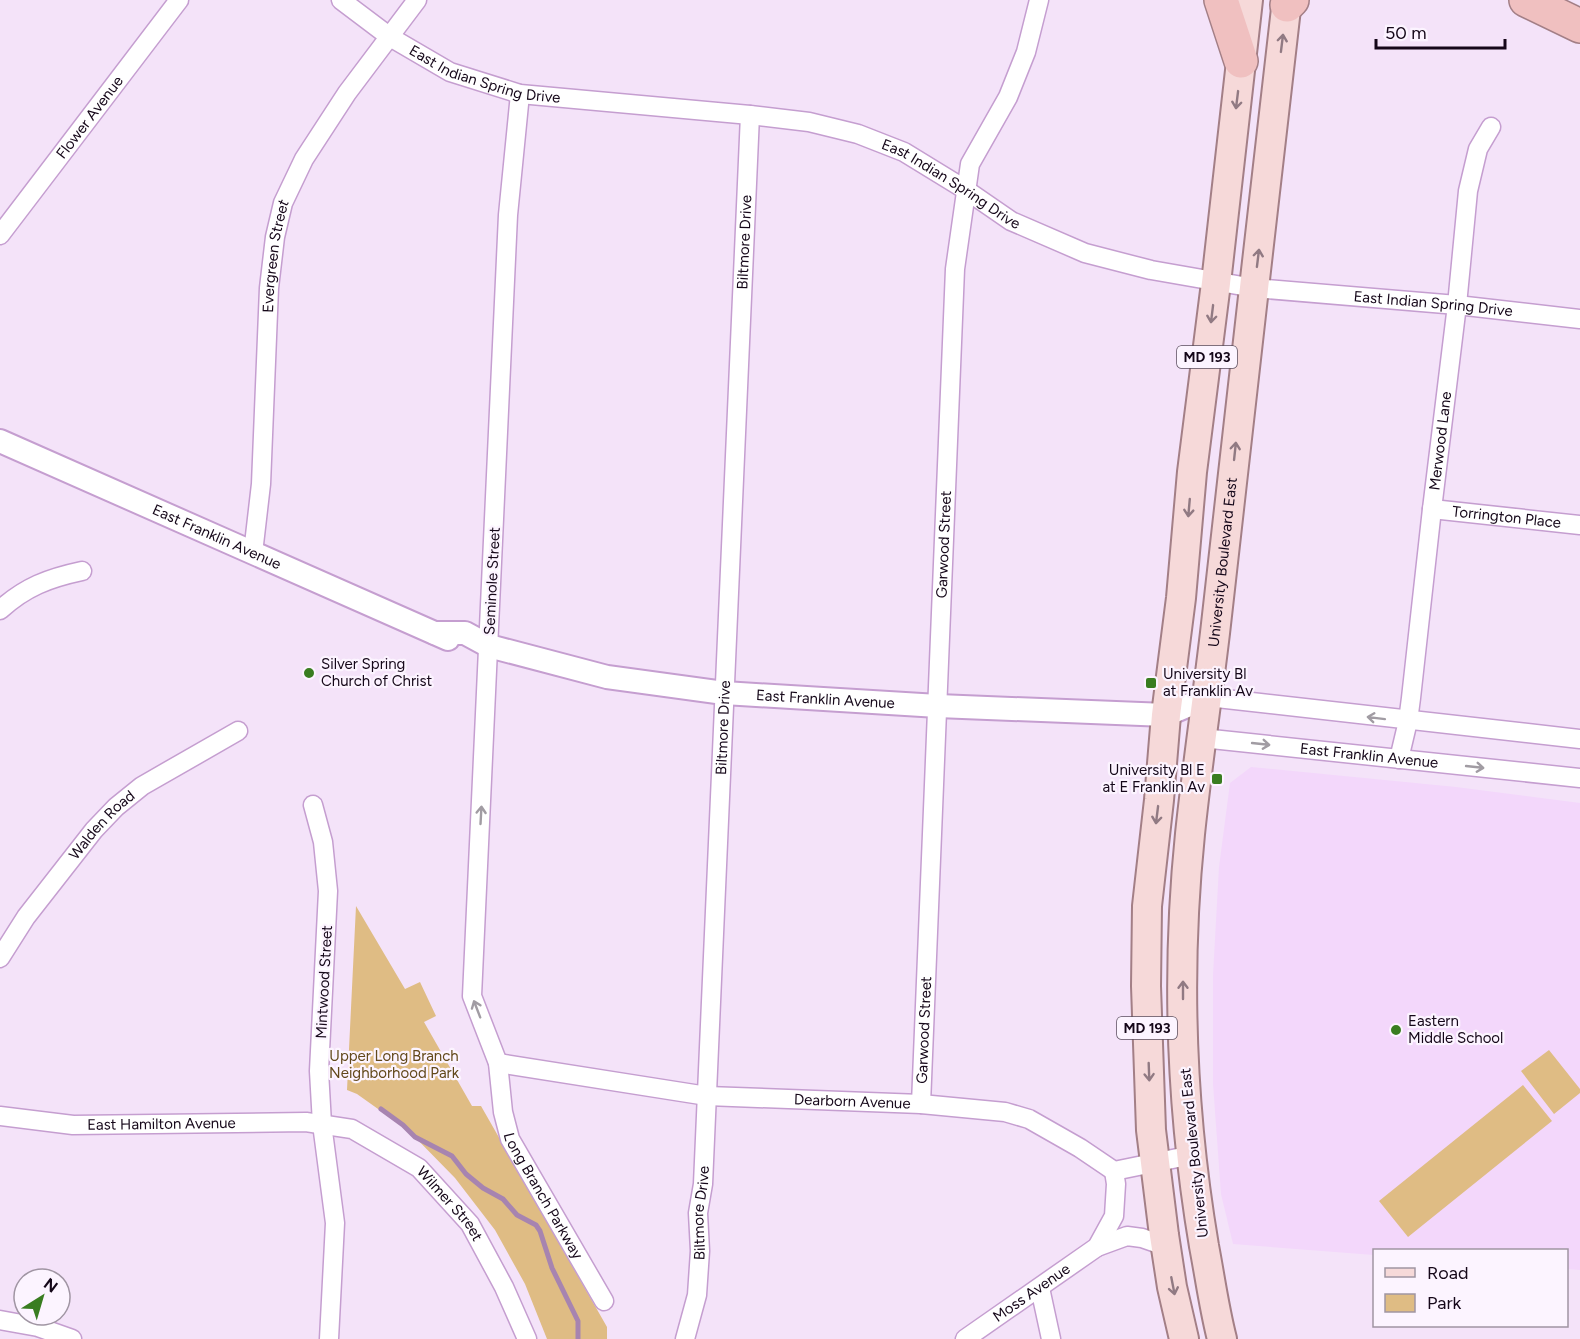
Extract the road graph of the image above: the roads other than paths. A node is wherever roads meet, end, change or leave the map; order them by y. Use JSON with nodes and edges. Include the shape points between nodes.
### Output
{"nodes":[{"id":1,"x":179,"y":0,"type":"edge"},
{"id":2,"x":341,"y":0,"type":"edge"},
{"id":3,"x":417,"y":0,"type":"edge"},
{"id":4,"x":1039,"y":0,"type":"edge"},
{"id":5,"x":1221,"y":0,"type":"edge"},
{"id":6,"x":1248,"y":0,"type":"edge"},
{"id":7,"x":1526,"y":0,"type":"edge"},
{"id":8,"x":1289,"y":2,"type":"edge"},
{"id":9,"x":1580,"y":26,"type":"edge"},
{"id":10,"x":390,"y":37,"type":"junction"},
{"id":11,"x":1241,"y":61,"type":"junction"},
{"id":12,"x":520,"y":94,"type":"junction"},
{"id":13,"x":750,"y":115,"type":"junction"},
{"id":14,"x":1491,"y":127,"type":"dead end"},
{"id":15,"x":966,"y":189,"type":"junction"},
{"id":16,"x":0,"y":235,"type":"edge"},
{"id":17,"x":1216,"y":283,"type":"junction"},
{"id":18,"x":1254,"y":288,"type":"junction"},
{"id":19,"x":1457,"y":305,"type":"junction"},
{"id":20,"x":1580,"y":319,"type":"edge"},
{"id":21,"x":0,"y":441,"type":"edge"},
{"id":22,"x":1432,"y":509,"type":"junction"},
{"id":23,"x":1580,"y":525,"type":"edge"},
{"id":24,"x":253,"y":553,"type":"junction"},
{"id":25,"x":82,"y":571,"type":"dead end"},
{"id":26,"x":0,"y":610,"type":"edge"},
{"id":27,"x":489,"y":646,"type":"junction"},
{"id":28,"x":724,"y":693,"type":"junction"},
{"id":29,"x":1208,"y":697,"type":"junction"},
{"id":30,"x":938,"y":706,"type":"junction"},
{"id":31,"x":1166,"y":715,"type":"junction"},
{"id":32,"x":1408,"y":722,"type":"junction"},
{"id":33,"x":238,"y":731,"type":"dead end"},
{"id":34,"x":1202,"y":738,"type":"junction"},
{"id":35,"x":1580,"y":740,"type":"edge"},
{"id":36,"x":1399,"y":759,"type":"junction"},
{"id":37,"x":1580,"y":778,"type":"edge"},
{"id":38,"x":313,"y":805,"type":"dead end"},
{"id":39,"x":0,"y":958,"type":"edge"},
{"id":40,"x":498,"y":1063,"type":"junction"},
{"id":41,"x":707,"y":1096,"type":"junction"},
{"id":42,"x":921,"y":1104,"type":"junction"},
{"id":43,"x":0,"y":1116,"type":"edge"},
{"id":44,"x":322,"y":1124,"type":"junction"},
{"id":45,"x":1192,"y":1155,"type":"junction"},
{"id":46,"x":1155,"y":1161,"type":"junction"},
{"id":47,"x":1114,"y":1172,"type":"junction"},
{"id":48,"x":1165,"y":1246,"type":"junction"},
{"id":49,"x":1097,"y":1247,"type":"junction"},
{"id":50,"x":1040,"y":1288,"type":"junction"},
{"id":51,"x":604,"y":1301,"type":"dead end"},
{"id":52,"x":0,"y":1320,"type":"edge"},
{"id":53,"x":72,"y":1339,"type":"edge"},
{"id":54,"x":328,"y":1339,"type":"edge"},
{"id":55,"x":526,"y":1339,"type":"edge"},
{"id":56,"x":685,"y":1339,"type":"edge"},
{"id":57,"x":965,"y":1339,"type":"edge"},
{"id":58,"x":1051,"y":1339,"type":"edge"},
{"id":59,"x":1184,"y":1339,"type":"edge"},
{"id":60,"x":1222,"y":1339,"type":"edge"}],
"edges":[{"from":1,"to":16,"type":"street","name":"Flower Avenue"},
{"from":2,"to":10,"type":"street","name":"East Indian Spring Drive"},
{"from":3,"to":10,"type":"street","name":"Evergreen Street"},
{"from":4,"to":15,"type":"street","name":"Garwood Street","via":[[1026,52],[1008,97],[970,164]]},
{"from":5,"to":11,"type":"highway"},
{"from":6,"to":11,"type":"main road","number":"MD 193"},
{"from":7,"to":9,"type":"highway"},
{"from":18,"to":8,"type":"main road","name":"University Boulevard East","number":"MD 193","one_way":true},
{"from":10,"to":12,"type":"street","name":"East Indian Spring Drive","via":[[450,72]]},
{"from":10,"to":24,"type":"street","name":"Evergreen Street","via":[[304,159],[284,203],[269,288],[261,484]]},
{"from":11,"to":17,"type":"main road","number":"MD 193","one_way":true},
{"from":12,"to":13,"type":"street","name":"East Indian Spring Drive"},
{"from":12,"to":27,"type":"street","name":"Seminole Street","via":[[508,215]]},
{"from":13,"to":15,"type":"street","name":"East Indian Spring Drive","via":[[809,122],[858,134],[904,152]]},
{"from":13,"to":28,"type":"street","name":"Biltmore Drive"},
{"from":14,"to":19,"type":"street","name":"Merwood Lane","via":[[1478,149],[1468,191]]},
{"from":15,"to":17,"type":"street","name":"East Indian Spring Drive","via":[[1011,220],[1085,253]]},
{"from":15,"to":30,"type":"street","name":"Garwood Street","via":[[955,269]]},
{"from":17,"to":18,"type":"street","name":"East Indian Spring Drive"},
{"from":17,"to":31,"type":"main road","number":"MD 193","one_way":true},
{"from":18,"to":19,"type":"street","name":"East Indian Spring Drive"},
{"from":29,"to":18,"type":"main road","name":"University Boulevard East","number":"MD 193","one_way":true},
{"from":19,"to":20,"type":"street","name":"East Indian Spring Drive"},
{"from":19,"to":22,"type":"street","name":"Merwood Lane"},
{"from":21,"to":24,"type":"street","name":"East Franklin Avenue"},
{"from":22,"to":23,"type":"street","name":"Torrington Place"},
{"from":22,"to":32,"type":"street","name":"Merwood Lane"},
{"from":24,"to":27,"type":"street","name":"East Franklin Avenue","via":[[435,633],[465,633]]},
{"from":25,"to":26,"type":"street","via":[[51,578],[16,594]]},
{"from":27,"to":28,"type":"street","name":"East Franklin Avenue","via":[[607,677]]},
{"from":40,"to":27,"type":"street","name":"Seminole Street","one_way":true,"via":[[472,996]]},
{"from":28,"to":30,"type":"street","name":"East Franklin Avenue"},
{"from":28,"to":41,"type":"street","name":"Biltmore Drive"},
{"from":29,"to":31,"type":"street","name":"East Franklin Avenue"},
{"from":32,"to":29,"type":"street","one_way":true},
{"from":29,"to":34,"type":"main road","name":"University Boulevard East","number":"MD 193"},
{"from":30,"to":31,"type":"street","name":"East Franklin Avenue"},
{"from":30,"to":42,"type":"street","name":"Garwood Street"},
{"from":31,"to":34,"type":"street","name":"East Franklin Avenue"},
{"from":31,"to":46,"type":"main road","number":"MD 193","one_way":true,"via":[[1147,906],[1146,986]]},
{"from":32,"to":35,"type":"street"},
{"from":32,"to":36,"type":"street","name":"Merwood Lane"},
{"from":33,"to":39,"type":"street","name":"Walden Road","via":[[142,786],[116,807],[26,917]]},
{"from":34,"to":36,"type":"street","name":"East Franklin Avenue","one_way":true},
{"from":45,"to":34,"type":"main road","name":"University Boulevard East","number":"MD 193","one_way":true,"via":[[1185,1092],[1183,944]]},
{"from":36,"to":37,"type":"street","name":"East Franklin Avenue","one_way":true},
{"from":38,"to":44,"type":"street","name":"Mintwood Street","via":[[323,842],[328,891],[319,1071]]},
{"from":40,"to":41,"type":"street","name":"Dearborn Avenue"},
{"from":40,"to":51,"type":"street","name":"Long Branch Parkway","via":[[510,1139]]},
{"from":41,"to":42,"type":"street","name":"Dearborn Avenue"},
{"from":41,"to":56,"type":"street","name":"Biltmore Drive","via":[[698,1214],[697,1295]]},
{"from":42,"to":47,"type":"street","name":"Dearborn Avenue","via":[[1005,1112],[1029,1119]]},
{"from":43,"to":44,"type":"street","name":"East Hamilton Avenue","via":[[73,1125]]},
{"from":44,"to":54,"type":"street","name":"Mintwood Street","via":[[335,1223]]},
{"from":44,"to":55,"type":"street","name":"Wilmer Street","via":[[352,1129],[418,1168],[470,1224]]},
{"from":45,"to":46,"type":"street"},
{"from":45,"to":60,"type":"main road","name":"University Boulevard East","number":"MD 193","via":[[1197,1206]]},
{"from":46,"to":47,"type":"street"},
{"from":46,"to":48,"type":"main road","number":"MD 193"},
{"from":47,"to":49,"type":"street","name":"Moss Avenue","via":[[1114,1216]]},
{"from":48,"to":49,"type":"street","name":"Moss Avenue","via":[[1127,1236]]},
{"from":48,"to":59,"type":"main road","number":"MD 193","one_way":true},
{"from":49,"to":50,"type":"street","name":"Moss Avenue"},
{"from":50,"to":57,"type":"street","name":"Moss Avenue"},
{"from":50,"to":58,"type":"street"},
{"from":52,"to":53,"type":"street"}]}
